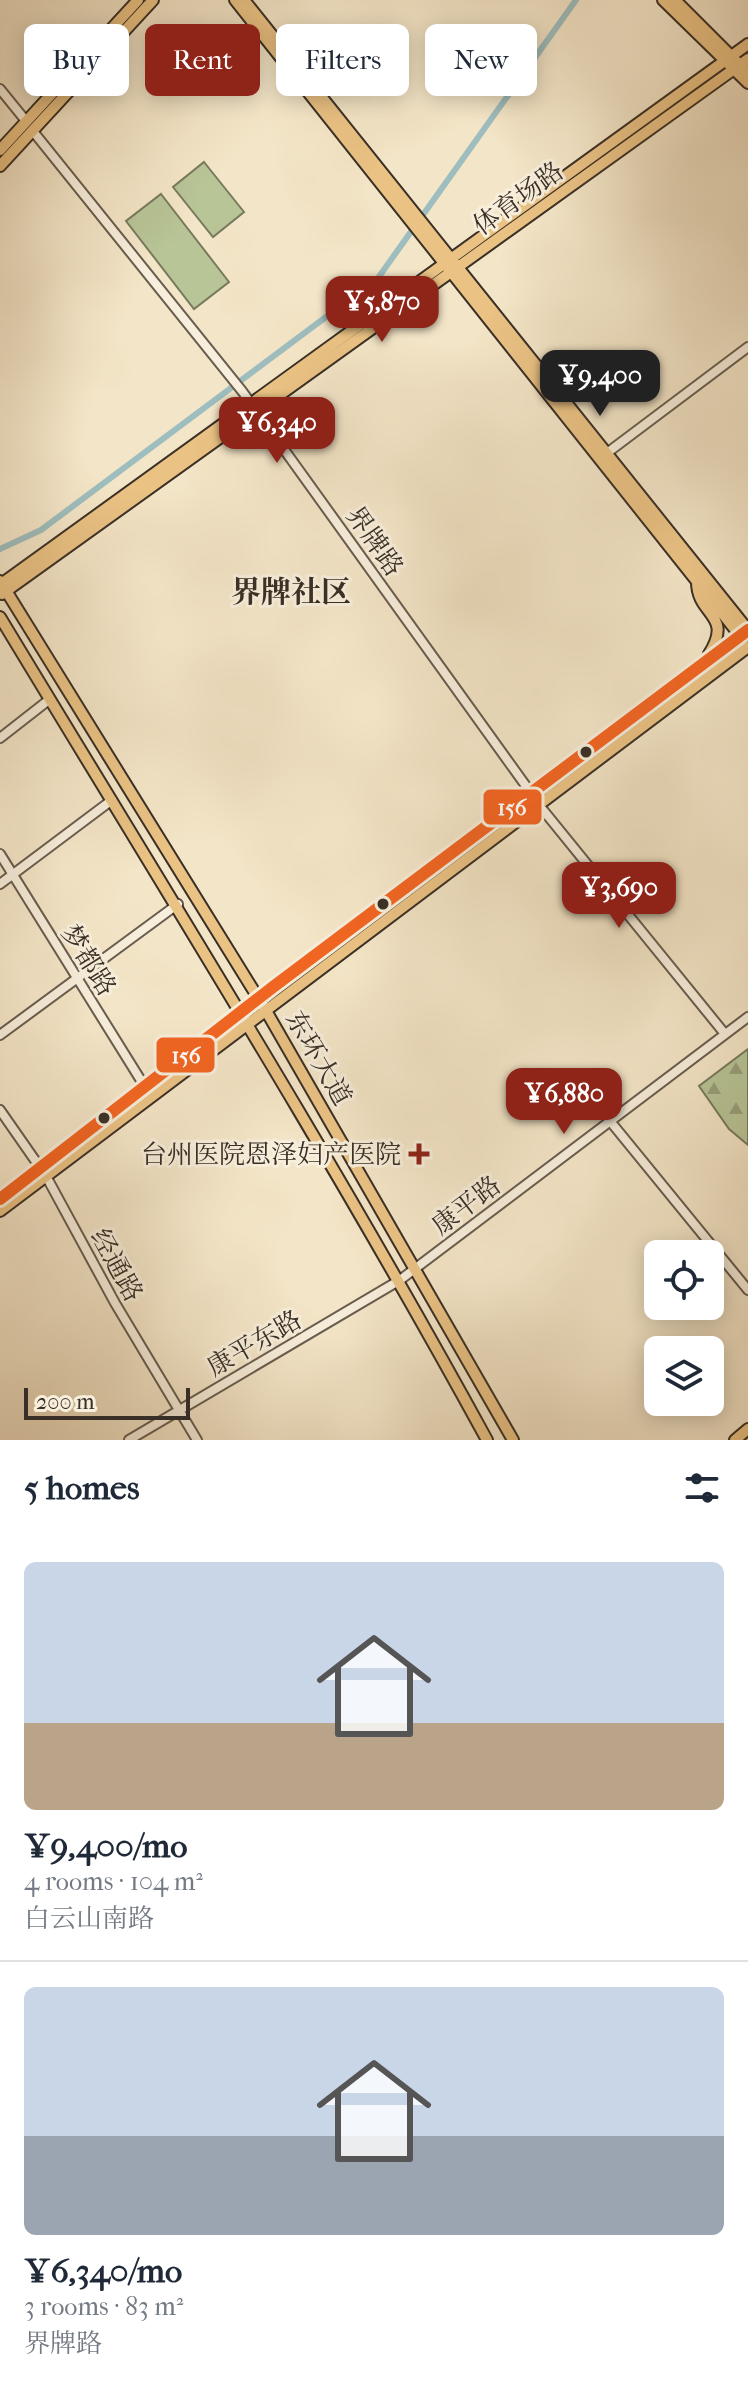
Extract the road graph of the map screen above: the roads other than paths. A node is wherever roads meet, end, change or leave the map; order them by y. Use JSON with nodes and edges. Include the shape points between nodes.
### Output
{"nodes":[{"id":1,"x":138,"y":0,"type":"edge"},
{"id":2,"x":153,"y":0,"type":"edge"},
{"id":3,"x":235,"y":0,"type":"edge"},
{"id":4,"x":244,"y":0,"type":"edge"},
{"id":5,"x":663,"y":0,"type":"edge"},
{"id":6,"x":675,"y":0,"type":"edge"},
{"id":7,"x":748,"y":44,"type":"edge"},
{"id":8,"x":728,"y":58,"type":"junction"},
{"id":9,"x":743,"y":67,"type":"edge"},
{"id":10,"x":748,"y":83,"type":"edge"},
{"id":11,"x":0,"y":89,"type":"edge"},
{"id":12,"x":29,"y":125,"type":"junction"},
{"id":13,"x":0,"y":150,"type":"edge"},
{"id":14,"x":0,"y":166,"type":"edge"},
{"id":15,"x":408,"y":212,"type":"junction"},
{"id":16,"x":451,"y":267,"type":"junction"},
{"id":17,"x":748,"y":347,"type":"edge"},
{"id":18,"x":255,"y":409,"type":"junction"},
{"id":19,"x":603,"y":456,"type":"junction"},
{"id":20,"x":697,"y":582,"type":"junction"},
{"id":21,"x":2,"y":587,"type":"edge"},
{"id":22,"x":0,"y":617,"type":"edge"},
{"id":23,"x":746,"y":630,"type":"edge"},
{"id":24,"x":748,"y":646,"type":"edge"},
{"id":25,"x":704,"y":662,"type":"junction"},
{"id":26,"x":50,"y":699,"type":"junction"},
{"id":27,"x":0,"y":738,"type":"edge"},
{"id":28,"x":531,"y":793,"type":"junction"},
{"id":29,"x":112,"y":800,"type":"junction"},
{"id":30,"x":539,"y":805,"type":"junction"},
{"id":31,"x":0,"y":854,"type":"edge"},
{"id":32,"x":12,"y":874,"type":"junction"},
{"id":33,"x":0,"y":884,"type":"edge"},
{"id":34,"x":178,"y":904,"type":"junction"},
{"id":35,"x":76,"y":977,"type":"junction"},
{"id":36,"x":259,"y":998,"type":"junction"},
{"id":37,"x":265,"y":1009,"type":"junction"},
{"id":38,"x":246,"y":1016,"type":"junction"},
{"id":39,"x":748,"y":1017,"type":"edge"},
{"id":40,"x":725,"y":1034,"type":"junction"},
{"id":41,"x":0,"y":1035,"type":"edge"},
{"id":42,"x":145,"y":1087,"type":"junction"},
{"id":43,"x":0,"y":1110,"type":"edge"},
{"id":44,"x":610,"y":1121,"type":"junction"},
{"id":45,"x":44,"y":1172,"type":"junction"},
{"id":46,"x":0,"y":1199,"type":"edge"},
{"id":47,"x":0,"y":1211,"type":"edge"},
{"id":48,"x":415,"y":1268,"type":"junction"},
{"id":49,"x":400,"y":1280,"type":"junction"},
{"id":50,"x":748,"y":1290,"type":"edge"},
{"id":51,"x":179,"y":1410,"type":"junction"},
{"id":52,"x":748,"y":1429,"type":"edge"},
{"id":53,"x":129,"y":1440,"type":"edge"},
{"id":54,"x":197,"y":1440,"type":"edge"},
{"id":55,"x":487,"y":1440,"type":"edge"},
{"id":56,"x":513,"y":1440,"type":"edge"},
{"id":57,"x":735,"y":1440,"type":"edge"}],
"edges":[{"from":1,"to":12,"type":"main road"},
{"from":2,"to":12,"type":"main road"},
{"from":3,"to":15,"type":"main road"},
{"from":4,"to":15,"type":"main road"},
{"from":5,"to":8,"type":"main road"},
{"from":6,"to":8,"type":"main road"},
{"from":7,"to":8,"type":"main road"},
{"from":8,"to":9,"type":"main road"},
{"from":8,"to":16,"type":"main road"},
{"from":9,"to":10,"type":"main road"},
{"from":9,"to":16,"type":"main road","name":"体育场路"},
{"from":11,"to":12,"type":"street","name":"界牌路"},
{"from":12,"to":13,"type":"main road"},
{"from":12,"to":14,"type":"main road"},
{"from":12,"to":18,"type":"street","name":"界牌路"},
{"from":15,"to":16,"type":"main road"},
{"from":16,"to":18,"type":"main road","name":"体育场路"},
{"from":16,"to":19,"type":"main road"},
{"from":17,"to":19,"type":"street"},
{"from":18,"to":21,"type":"main road","name":"体育场路"},
{"from":18,"to":28,"type":"street","name":"界牌路"},
{"from":19,"to":20,"type":"main road"},
{"from":19,"to":23,"type":"main road"},
{"from":20,"to":23,"type":"main road"},
{"from":20,"to":25,"type":"main road","via":[[697,594],[717,619],[719,638]]},
{"from":21,"to":36,"type":"main road","name":"东环大道"},
{"from":22,"to":26,"type":"main road","name":"东环大道"},
{"from":23,"to":24,"type":"main road"},
{"from":23,"to":25,"type":"main road"},
{"from":24,"to":30,"type":"main road"},
{"from":25,"to":28,"type":"main road"},
{"from":26,"to":27,"type":"street"},
{"from":26,"to":29,"type":"main road","name":"东环大道"},
{"from":28,"to":36,"type":"main road"},
{"from":29,"to":32,"type":"street"},
{"from":29,"to":34,"type":"main road","name":"东环大道"},
{"from":30,"to":37,"type":"main road"},
{"from":30,"to":40,"type":"street"},
{"from":31,"to":32,"type":"street","name":"梦都路"},
{"from":32,"to":33,"type":"street"},
{"from":32,"to":35,"type":"street","name":"梦都路"},
{"from":34,"to":35,"type":"street"},
{"from":34,"to":38,"type":"main road","name":"东环大道"},
{"from":35,"to":41,"type":"street"},
{"from":35,"to":42,"type":"street","name":"梦都路"},
{"from":36,"to":37,"type":"main road","name":"东环大道"},
{"from":36,"to":38,"type":"main road"},
{"from":37,"to":38,"type":"main road"},
{"from":37,"to":48,"type":"main road","name":"东环大道"},
{"from":38,"to":42,"type":"main road"},
{"from":38,"to":45,"type":"main road"},
{"from":38,"to":49,"type":"main road","name":"东环大道"},
{"from":39,"to":40,"type":"street","name":"康平路"},
{"from":40,"to":44,"type":"street","name":"康平路"},
{"from":42,"to":45,"type":"main road"},
{"from":43,"to":45,"type":"street","name":"经通路"},
{"from":44,"to":48,"type":"street","name":"康平路"},
{"from":44,"to":50,"type":"street"},
{"from":45,"to":46,"type":"main road"},
{"from":45,"to":47,"type":"main road"},
{"from":45,"to":51,"type":"street","name":"经通路"},
{"from":48,"to":49,"type":"street","name":"康平路"},
{"from":48,"to":56,"type":"main road","name":"东环大道"},
{"from":49,"to":51,"type":"street","name":"康平东路"},
{"from":49,"to":55,"type":"main road","name":"东环大道"},
{"from":51,"to":53,"type":"street","name":"康平东路"},
{"from":51,"to":54,"type":"street","name":"经通路"},
{"from":52,"to":57,"type":"main road"}]}
